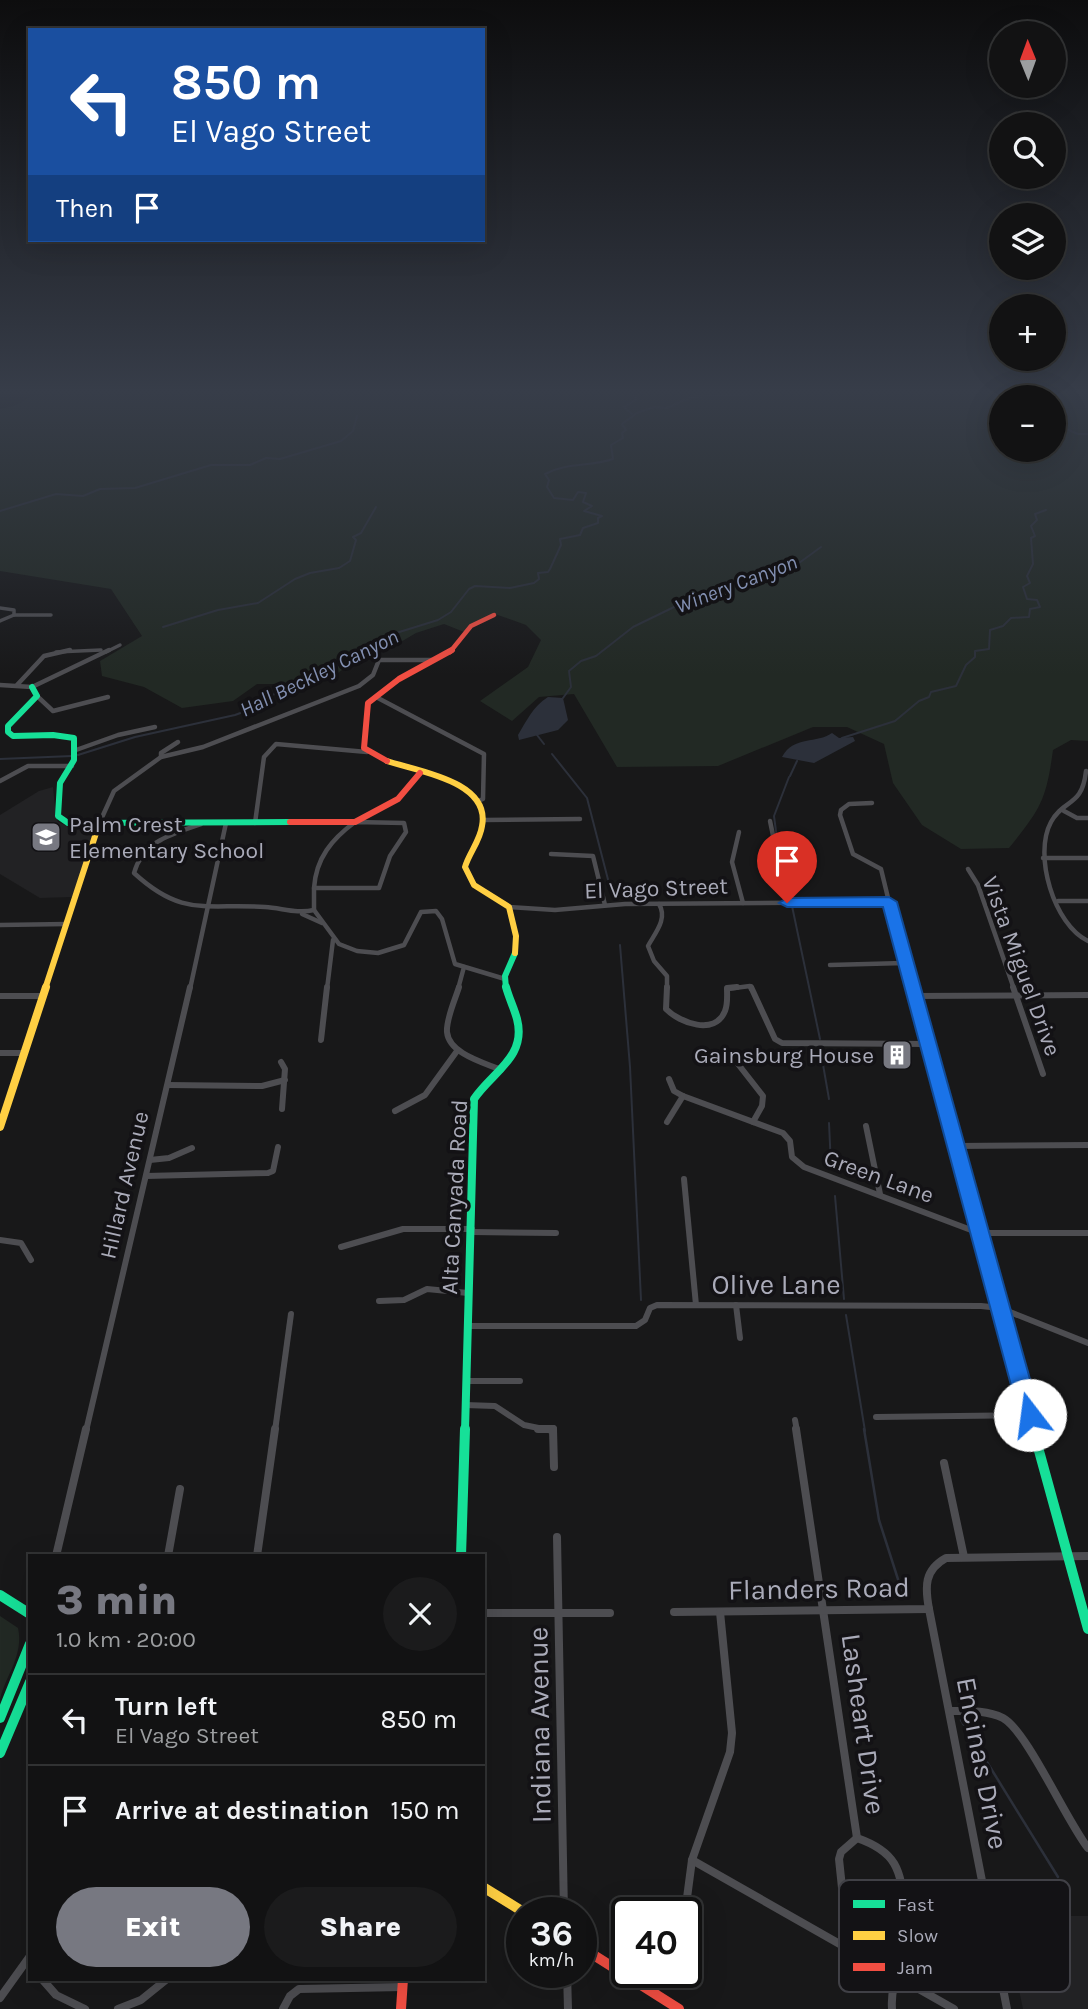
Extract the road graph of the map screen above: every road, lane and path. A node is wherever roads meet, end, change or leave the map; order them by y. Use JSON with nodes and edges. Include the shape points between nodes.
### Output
{"nodes":[{"id":1,"x":0,"y":608,"type":"edge"},
{"id":2,"x":14,"y":615,"type":"junction"},
{"id":3,"x":51,"y":615,"type":"dead end"},
{"id":4,"x":494,"y":615,"type":"dead end"},
{"id":5,"x":0,"y":621,"type":"edge"},
{"id":6,"x":120,"y":645,"type":"dead end"},
{"id":7,"x":110,"y":649,"type":"junction"},
{"id":8,"x":433,"y":660,"type":"junction"},
{"id":9,"x":0,"y":685,"type":"edge"},
{"id":10,"x":17,"y":685,"type":"junction"},
{"id":11,"x":33,"y":687,"type":"junction"},
{"id":12,"x":37,"y":696,"type":"junction"},
{"id":13,"x":376,"y":696,"type":"junction"},
{"id":14,"x":108,"y":697,"type":"dead end"},
{"id":15,"x":155,"y":727,"type":"dead end"},
{"id":16,"x":4,"y":734,"type":"edge"},
{"id":17,"x":178,"y":742,"type":"dead end"},
{"id":18,"x":368,"y":752,"type":"junction"},
{"id":19,"x":74,"y":757,"type":"junction"},
{"id":20,"x":161,"y":757,"type":"junction"},
{"id":21,"x":1086,"y":771,"type":"dead end"},
{"id":22,"x":420,"y":773,"type":"junction"},
{"id":23,"x":0,"y":781,"type":"edge"},
{"id":24,"x":1087,"y":785,"type":"edge"},
{"id":25,"x":478,"y":801,"type":"junction"},
{"id":26,"x":872,"y":803,"type":"dead end"},
{"id":27,"x":1063,"y":811,"type":"junction"},
{"id":28,"x":1088,"y":818,"type":"edge"},
{"id":29,"x":580,"y":819,"type":"dead end"},
{"id":30,"x":483,"y":820,"type":"junction"},
{"id":31,"x":770,"y":821,"type":"dead end"},
{"id":32,"x":255,"y":822,"type":"junction"},
{"id":33,"x":355,"y":822,"type":"junction"},
{"id":34,"x":204,"y":823,"type":"junction"},
{"id":35,"x":226,"y":823,"type":"junction"},
{"id":36,"x":99,"y":824,"type":"junction"},
{"id":37,"x":739,"y":832,"type":"dead end"},
{"id":38,"x":551,"y":854,"type":"dead end"},
{"id":39,"x":1043,"y":858,"type":"junction"},
{"id":40,"x":1088,"y":858,"type":"edge"},
{"id":41,"x":968,"y":869,"type":"dead end"},
{"id":42,"x":312,"y":888,"type":"junction"},
{"id":43,"x":1058,"y":901,"type":"junction"},
{"id":44,"x":1088,"y":901,"type":"edge"},
{"id":45,"x":889,"y":902,"type":"junction"},
{"id":46,"x":743,"y":903,"type":"junction"},
{"id":47,"x":787,"y":903,"type":"junction"},
{"id":48,"x":659,"y":904,"type":"junction"},
{"id":49,"x":605,"y":905,"type":"junction"},
{"id":50,"x":509,"y":907,"type":"junction"},
{"id":51,"x":208,"y":910,"type":"junction"},
{"id":52,"x":314,"y":910,"type":"junction"},
{"id":53,"x":299,"y":913,"type":"junction"},
{"id":54,"x":67,"y":924,"type":"junction"},
{"id":55,"x":325,"y":924,"type":"junction"},
{"id":56,"x":0,"y":925,"type":"edge"},
{"id":57,"x":333,"y":940,"type":"junction"},
{"id":58,"x":1088,"y":941,"type":"edge"},
{"id":59,"x":904,"y":964,"type":"junction"},
{"id":60,"x":830,"y":965,"type":"dead end"},
{"id":61,"x":464,"y":967,"type":"junction"},
{"id":62,"x":505,"y":979,"type":"junction"},
{"id":63,"x":1088,"y":995,"type":"edge"},
{"id":64,"x":0,"y":996,"type":"edge"},
{"id":65,"x":43,"y":996,"type":"junction"},
{"id":66,"x":914,"y":996,"type":"junction"},
{"id":67,"x":1017,"y":996,"type":"junction"},
{"id":68,"x":321,"y":1040,"type":"dead end"},
{"id":69,"x":927,"y":1044,"type":"junction"},
{"id":70,"x":457,"y":1051,"type":"junction"},
{"id":71,"x":0,"y":1053,"type":"edge"},
{"id":72,"x":24,"y":1053,"type":"junction"},
{"id":73,"x":281,"y":1062,"type":"dead end"},
{"id":74,"x":738,"y":1064,"type":"dead end"},
{"id":75,"x":501,"y":1070,"type":"junction"},
{"id":76,"x":1043,"y":1074,"type":"dead end"},
{"id":77,"x":668,"y":1079,"type":"dead end"},
{"id":78,"x":285,"y":1080,"type":"junction"},
{"id":79,"x":167,"y":1085,"type":"junction"},
{"id":80,"x":682,"y":1096,"type":"junction"},
{"id":81,"x":282,"y":1109,"type":"dead end"},
{"id":82,"x":395,"y":1111,"type":"dead end"},
{"id":83,"x":667,"y":1122,"type":"dead end"},
{"id":84,"x":753,"y":1122,"type":"junction"},
{"id":85,"x":866,"y":1126,"type":"dead end"},
{"id":86,"x":0,"y":1127,"type":"edge"},
{"id":87,"x":1088,"y":1145,"type":"edge"},
{"id":88,"x":955,"y":1146,"type":"junction"},
{"id":89,"x":278,"y":1147,"type":"dead end"},
{"id":90,"x":192,"y":1148,"type":"dead end"},
{"id":91,"x":150,"y":1160,"type":"junction"},
{"id":92,"x":146,"y":1176,"type":"junction"},
{"id":93,"x":684,"y":1179,"type":"dead end"},
{"id":94,"x":880,"y":1194,"type":"junction"},
{"id":95,"x":472,"y":1230,"type":"junction"},
{"id":96,"x":556,"y":1233,"type":"dead end"},
{"id":97,"x":979,"y":1233,"type":"junction"},
{"id":98,"x":1088,"y":1233,"type":"edge"},
{"id":99,"x":0,"y":1240,"type":"edge"},
{"id":100,"x":341,"y":1247,"type":"dead end"},
{"id":101,"x":31,"y":1259,"type":"dead end"},
{"id":102,"x":468,"y":1293,"type":"junction"},
{"id":103,"x":379,"y":1301,"type":"dead end"},
{"id":104,"x":696,"y":1305,"type":"junction"},
{"id":105,"x":736,"y":1305,"type":"junction"},
{"id":106,"x":1000,"y":1308,"type":"junction"},
{"id":107,"x":291,"y":1314,"type":"dead end"},
{"id":108,"x":468,"y":1326,"type":"junction"},
{"id":109,"x":740,"y":1338,"type":"dead end"},
{"id":110,"x":1088,"y":1343,"type":"edge"},
{"id":111,"x":466,"y":1381,"type":"junction"},
{"id":112,"x":520,"y":1381,"type":"dead end"},
{"id":113,"x":465,"y":1405,"type":"junction"},
{"id":114,"x":1030,"y":1415,"type":"junction"},
{"id":115,"x":876,"y":1418,"type":"dead end"},
{"id":116,"x":796,"y":1420,"type":"dead end"},
{"id":117,"x":944,"y":1463,"type":"dead end"},
{"id":118,"x":554,"y":1467,"type":"dead end"},
{"id":119,"x":180,"y":1489,"type":"dead end"},
{"id":120,"x":557,"y":1537,"type":"dead end"},
{"id":121,"x":56,"y":1554,"type":"edge"},
{"id":122,"x":168,"y":1554,"type":"edge"},
{"id":123,"x":257,"y":1554,"type":"edge"},
{"id":124,"x":461,"y":1554,"type":"edge"},
{"id":125,"x":1068,"y":1556,"type":"junction"},
{"id":126,"x":1088,"y":1556,"type":"edge"},
{"id":127,"x":964,"y":1557,"type":"junction"},
{"id":128,"x":0,"y":1595,"type":"edge"},
{"id":129,"x":929,"y":1609,"type":"junction"},
{"id":130,"x":824,"y":1610,"type":"junction"},
{"id":131,"x":674,"y":1612,"type":"dead end"},
{"id":132,"x":720,"y":1612,"type":"junction"},
{"id":133,"x":28,"y":1613,"type":"edge"},
{"id":134,"x":560,"y":1613,"type":"junction"},
{"id":135,"x":610,"y":1613,"type":"dead end"},
{"id":136,"x":485,"y":1614,"type":"edge"},
{"id":137,"x":1088,"y":1629,"type":"edge"},
{"id":138,"x":28,"y":1649,"type":"edge"},
{"id":139,"x":28,"y":1687,"type":"edge"},
{"id":140,"x":950,"y":1711,"type":"junction"},
{"id":141,"x":0,"y":1718,"type":"edge"},
{"id":142,"x":0,"y":1754,"type":"edge"},
{"id":143,"x":857,"y":1838,"type":"junction"},
{"id":144,"x":1088,"y":1848,"type":"edge"},
{"id":145,"x":692,"y":1860,"type":"junction"},
{"id":146,"x":841,"y":1880,"type":"edge"},
{"id":147,"x":901,"y":1880,"type":"edge"},
{"id":148,"x":982,"y":1880,"type":"edge"},
{"id":149,"x":485,"y":1888,"type":"edge"},
{"id":150,"x":564,"y":1897,"type":"edge"},
{"id":151,"x":687,"y":1897,"type":"edge"},
{"id":152,"x":506,"y":1901,"type":"edge"},
{"id":153,"x":839,"y":1942,"type":"edge"},
{"id":154,"x":597,"y":1957,"type":"edge"},
{"id":155,"x":28,"y":1962,"type":"edge"},
{"id":156,"x":44,"y":1981,"type":"edge"},
{"id":157,"x":165,"y":1981,"type":"edge"},
{"id":158,"x":403,"y":1983,"type":"edge"},
{"id":159,"x":324,"y":1984,"type":"edge"},
{"id":160,"x":567,"y":1988,"type":"edge"},
{"id":161,"x":656,"y":1988,"type":"edge"},
{"id":162,"x":924,"y":1992,"type":"edge"},
{"id":163,"x":654,"y":1993,"type":"junction"},
{"id":164,"x":0,"y":1998,"type":"edge"},
{"id":165,"x":85,"y":2009,"type":"edge"},
{"id":166,"x":118,"y":2009,"type":"edge"},
{"id":167,"x":283,"y":2009,"type":"edge"},
{"id":168,"x":401,"y":2009,"type":"edge"},
{"id":169,"x":568,"y":2009,"type":"edge"},
{"id":170,"x":678,"y":2009,"type":"edge"},
{"id":171,"x":954,"y":2009,"type":"edge"}],
"edges":[{"from":1,"to":2,"type":"street","via":[[13,610]]},
{"from":2,"to":3,"type":"street"},
{"from":2,"to":5,"type":"street"},
{"from":4,"to":8,"type":"main road","via":[[471,626],[455,648]]},
{"from":6,"to":7,"type":"street"},
{"from":7,"to":10,"type":"street","via":[[48,653]]},
{"from":7,"to":11,"type":"street"},
{"from":8,"to":13,"type":"main road"},
{"from":8,"to":20,"type":"street","via":[[379,660],[373,675],[359,686],[203,747]]},
{"from":9,"to":10,"type":"street"},
{"from":10,"to":11,"type":"street"},
{"from":11,"to":12,"type":"main road"},
{"from":12,"to":14,"type":"street","via":[[53,710]]},
{"from":12,"to":16,"type":"main road"},
{"from":13,"to":18,"type":"main road","via":[[368,706],[364,733]]},
{"from":13,"to":25,"type":"street","via":[[481,751],[484,790]]},
{"from":15,"to":19,"type":"street","via":[[118,735]]},
{"from":16,"to":19,"type":"main road","via":[[65,735],[74,738]]},
{"from":17,"to":20,"type":"street"},
{"from":18,"to":22,"type":"main road"},
{"from":18,"to":32,"type":"street","via":[[275,744],[264,757]]},
{"from":19,"to":23,"type":"street","via":[[28,766]]},
{"from":19,"to":36,"type":"main road","via":[[60,783],[58,816],[68,823]]},
{"from":20,"to":36,"type":"street","via":[[114,791]]},
{"from":21,"to":24,"type":"street"},
{"from":22,"to":25,"type":"main road","via":[[452,781]]},
{"from":22,"to":33,"type":"main road","via":[[398,799]]},
{"from":24,"to":27,"type":"street"},
{"from":25,"to":30,"type":"main road"},
{"from":26,"to":45,"type":"street","via":[[844,807],[840,815],[856,857],[881,869]]},
{"from":27,"to":28,"type":"street"},
{"from":27,"to":39,"type":"street","via":[[1049,823]]},
{"from":29,"to":30,"type":"street"},
{"from":30,"to":50,"type":"main road","via":[[465,867],[474,885]]},
{"from":31,"to":47,"type":"street"},
{"from":32,"to":33,"type":"main road"},
{"from":32,"to":35,"type":"main road"},
{"from":33,"to":42,"type":"street","via":[[321,856]]},
{"from":33,"to":42,"type":"street","via":[[397,821],[407,828],[390,856],[379,888]]},
{"from":34,"to":35,"type":"main road"},
{"from":34,"to":36,"type":"main road"},
{"from":34,"to":51,"type":"street","via":[[161,839],[139,856],[134,873],[167,901]]},
{"from":35,"to":51,"type":"street","name":"Hillard Avenue"},
{"from":36,"to":54,"type":"main road"},
{"from":37,"to":46,"type":"street","via":[[730,857]]},
{"from":38,"to":49,"type":"street","via":[[593,856]]},
{"from":39,"to":40,"type":"street"},
{"from":39,"to":43,"type":"street"},
{"from":41,"to":67,"type":"street","name":"Vista Miguel Drive","via":[[978,885]]},
{"from":42,"to":52,"type":"street"},
{"from":43,"to":44,"type":"street"},
{"from":43,"to":58,"type":"street","via":[[1070,928]]},
{"from":45,"to":47,"type":"street","name":"El Vago Street"},
{"from":45,"to":59,"type":"main road"},
{"from":46,"to":47,"type":"street","name":"El Vago Street"},
{"from":46,"to":48,"type":"street","name":"El Vago Street"},
{"from":48,"to":49,"type":"street","name":"El Vago Street"},
{"from":48,"to":69,"type":"street","via":[[664,915],[648,946],[667,976],[666,1009],[673,1018],[702,1025],[716,1020],[725,1012],[727,988],[750,986],[775,1039],[782,1043]]},
{"from":49,"to":50,"type":"street","name":"El Vago Street","via":[[555,910]]},
{"from":50,"to":62,"type":"main road","via":[[518,937],[516,956]]},
{"from":51,"to":53,"type":"street","via":[[264,907]]},
{"from":51,"to":79,"type":"street","name":"Hillard Avenue"},
{"from":52,"to":53,"type":"street"},
{"from":52,"to":55,"type":"street"},
{"from":53,"to":55,"type":"street"},
{"from":54,"to":56,"type":"street"},
{"from":54,"to":65,"type":"main road"},
{"from":55,"to":57,"type":"street"},
{"from":57,"to":61,"type":"street","via":[[359,951],[387,953],[409,939],[419,914],[436,911],[453,961]]},
{"from":57,"to":68,"type":"street"},
{"from":59,"to":60,"type":"street"},
{"from":59,"to":66,"type":"main road"},
{"from":61,"to":62,"type":"street"},
{"from":61,"to":70,"type":"street","via":[[447,1032]]},
{"from":62,"to":75,"type":"main road","name":"Alta Canyada Road","via":[[521,1039]]},
{"from":63,"to":67,"type":"street"},
{"from":64,"to":65,"type":"street"},
{"from":65,"to":72,"type":"main road"},
{"from":66,"to":67,"type":"street"},
{"from":66,"to":69,"type":"main road"},
{"from":67,"to":76,"type":"street","name":"Vista Miguel Drive"},
{"from":69,"to":88,"type":"main road"},
{"from":70,"to":75,"type":"street"},
{"from":70,"to":82,"type":"street","via":[[429,1095]]},
{"from":71,"to":72,"type":"street"},
{"from":72,"to":86,"type":"main road"},
{"from":73,"to":78,"type":"street"},
{"from":74,"to":84,"type":"street","via":[[763,1096]]},
{"from":75,"to":95,"type":"main road","name":"Alta Canyada Road","via":[[479,1088],[474,1099]]},
{"from":77,"to":80,"type":"street"},
{"from":78,"to":79,"type":"street","via":[[257,1088]]},
{"from":78,"to":81,"type":"street"},
{"from":79,"to":91,"type":"street","name":"Hillard Avenue"},
{"from":80,"to":83,"type":"street"},
{"from":80,"to":84,"type":"street","name":"Green Lane"},
{"from":84,"to":94,"type":"street","name":"Green Lane","via":[[786,1135],[792,1157],[804,1167]]},
{"from":85,"to":94,"type":"street"},
{"from":87,"to":88,"type":"street"},
{"from":88,"to":97,"type":"main road"},
{"from":89,"to":92,"type":"street","via":[[273,1171],[268,1173]]},
{"from":90,"to":91,"type":"street"},
{"from":91,"to":92,"type":"street","name":"Hillard Avenue"},
{"from":92,"to":121,"type":"street","name":"Hillard Avenue"},
{"from":93,"to":104,"type":"street"},
{"from":94,"to":97,"type":"street","name":"Green Lane"},
{"from":95,"to":96,"type":"street"},
{"from":95,"to":100,"type":"street","via":[[403,1230]]},
{"from":95,"to":102,"type":"main road","name":"Alta Canyada Road"},
{"from":97,"to":98,"type":"street","name":"Green Lane"},
{"from":97,"to":106,"type":"main road"},
{"from":99,"to":101,"type":"street","via":[[21,1243]]},
{"from":102,"to":103,"type":"street","via":[[427,1289],[404,1300]]},
{"from":102,"to":108,"type":"main road","name":"Alta Canyada Road"},
{"from":104,"to":105,"type":"street","name":"Olive Lane"},
{"from":104,"to":108,"type":"street","name":"Olive Lane","via":[[654,1305],[636,1326]]},
{"from":105,"to":106,"type":"street","name":"Olive Lane"},
{"from":105,"to":109,"type":"street"},
{"from":106,"to":110,"type":"street","name":"Olive Lane"},
{"from":106,"to":114,"type":"main road"},
{"from":107,"to":123,"type":"street"},
{"from":108,"to":111,"type":"main road","name":"Alta Canyada Road"},
{"from":111,"to":112,"type":"street"},
{"from":111,"to":113,"type":"main road","name":"Alta Canyada Road"},
{"from":113,"to":118,"type":"street","via":[[495,1406],[524,1425],[553,1429]]},
{"from":113,"to":124,"type":"main road","name":"Alta Canyada Road"},
{"from":114,"to":115,"type":"street"},
{"from":114,"to":125,"type":"main road"},
{"from":116,"to":130,"type":"street","name":"Lasheart Drive"},
{"from":117,"to":127,"type":"street"},
{"from":119,"to":122,"type":"street"},
{"from":120,"to":134,"type":"street","name":"Indiana Avenue"},
{"from":125,"to":126,"type":"street","name":"Flanders Road"},
{"from":125,"to":127,"type":"street","name":"Flanders Road"},
{"from":125,"to":137,"type":"main road"},
{"from":127,"to":129,"type":"street","name":"Flanders Road","via":[[946,1558],[931,1567],[925,1586]]},
{"from":128,"to":133,"type":"main road"},
{"from":129,"to":130,"type":"street","name":"Flanders Road"},
{"from":129,"to":140,"type":"street","name":"Encinas Drive"},
{"from":130,"to":132,"type":"street","name":"Flanders Road"},
{"from":130,"to":143,"type":"street","name":"Lasheart Drive"},
{"from":131,"to":132,"type":"street","name":"Flanders Road"},
{"from":132,"to":145,"type":"street","via":[[730,1752]]},
{"from":134,"to":135,"type":"street"},
{"from":134,"to":136,"type":"street"},
{"from":134,"to":150,"type":"street","name":"Indiana Avenue"},
{"from":138,"to":141,"type":"main road"},
{"from":139,"to":142,"type":"main road"},
{"from":140,"to":144,"type":"street","via":[[990,1712],[1009,1721]]},
{"from":140,"to":148,"type":"street","name":"Encinas Drive"},
{"from":143,"to":146,"type":"street","via":[[841,1852]]},
{"from":143,"to":147,"type":"street","name":"Lasheart Drive","via":[[886,1850],[894,1858]]},
{"from":145,"to":151,"type":"street"},
{"from":145,"to":153,"type":"street"},
{"from":149,"to":152,"type":"main road"},
{"from":154,"to":163,"type":"main road"},
{"from":155,"to":164,"type":"street"},
{"from":156,"to":165,"type":"street","via":[[57,1995]]},
{"from":157,"to":166,"type":"street","via":[[141,2000]]},
{"from":158,"to":159,"type":"street"},
{"from":158,"to":168,"type":"main road"},
{"from":159,"to":167,"type":"street","via":[[299,1989]]},
{"from":160,"to":169,"type":"street"},
{"from":161,"to":163,"type":"street"},
{"from":162,"to":171,"type":"street"},
{"from":163,"to":170,"type":"main road"}]}
